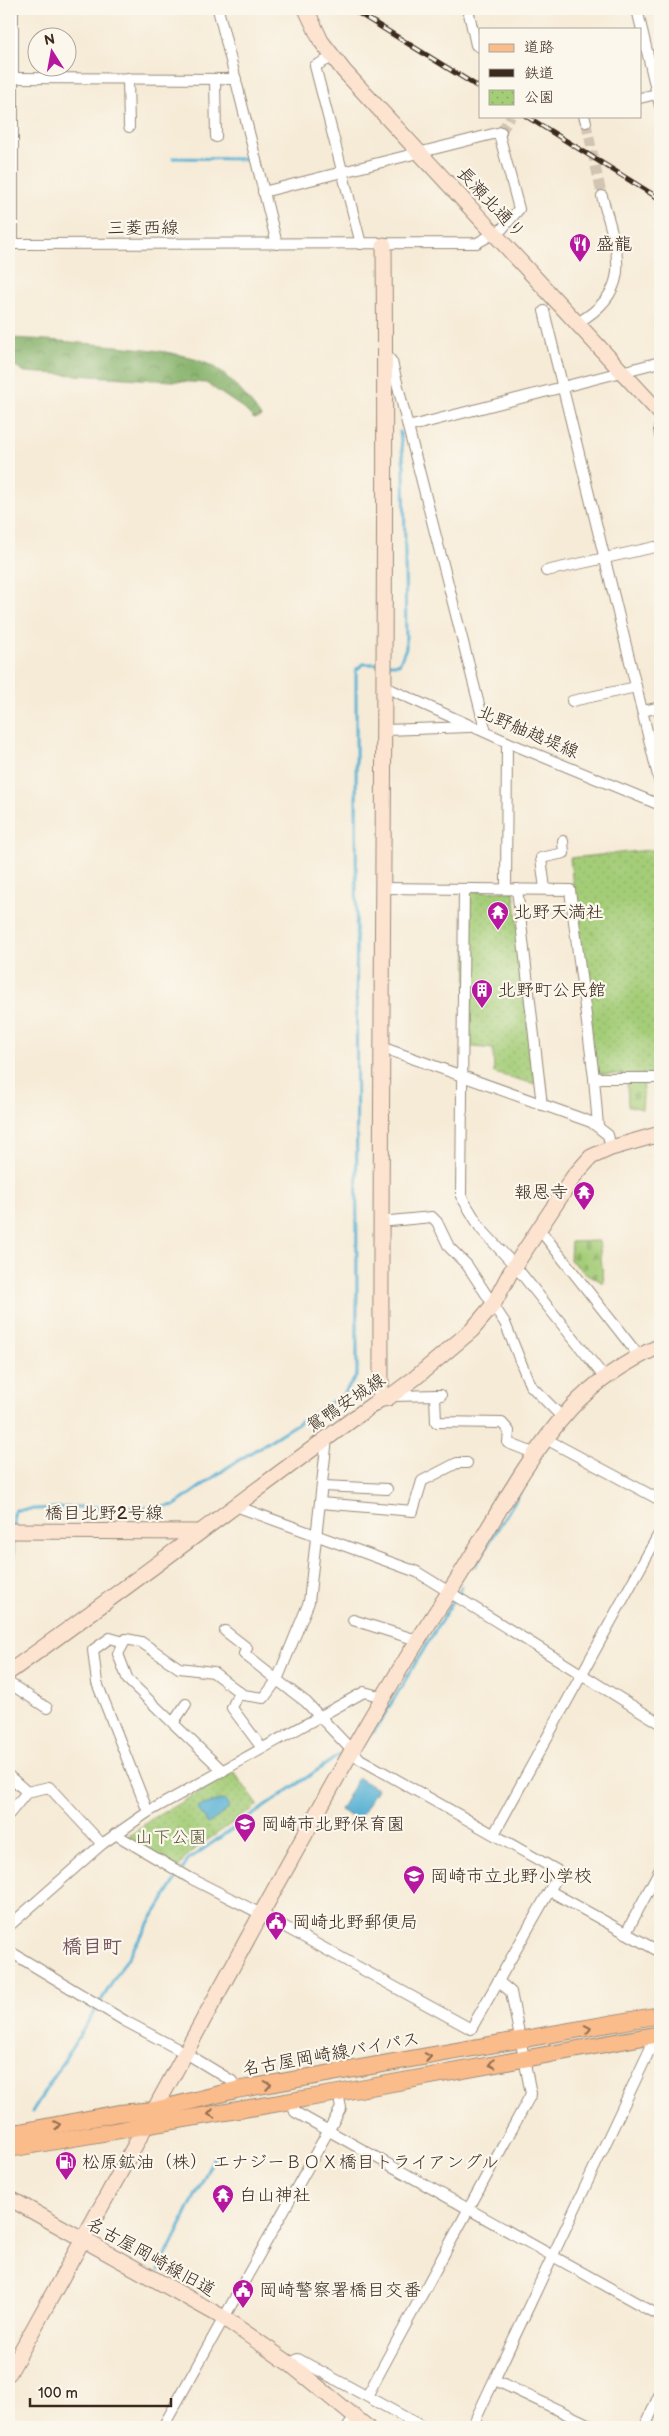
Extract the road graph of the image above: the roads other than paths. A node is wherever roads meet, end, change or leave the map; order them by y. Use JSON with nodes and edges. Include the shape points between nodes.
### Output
{"nodes":[{"id":1,"x":13,"y":9,"type":"edge"},
{"id":2,"x":218,"y":9,"type":"edge"},
{"id":3,"x":306,"y":9,"type":"edge"},
{"id":4,"x":468,"y":9,"type":"edge"},
{"id":5,"x":637,"y":9,"type":"edge"},
{"id":6,"x":642,"y":28,"type":"edge"},
{"id":7,"x":642,"y":28,"type":"edge"},
{"id":8,"x":479,"y":46,"type":"edge"},
{"id":9,"x":333,"y":57,"type":"junction"},
{"id":10,"x":10,"y":78,"type":"edge"},
{"id":11,"x":128,"y":78,"type":"junction"},
{"id":12,"x":215,"y":78,"type":"junction"},
{"id":13,"x":236,"y":79,"type":"junction"},
{"id":14,"x":659,"y":94,"type":"edge"},
{"id":15,"x":642,"y":98,"type":"edge"},
{"id":16,"x":660,"y":106,"type":"edge"},
{"id":17,"x":129,"y":127,"type":"dead end"},
{"id":18,"x":216,"y":137,"type":"dead end"},
{"id":19,"x":420,"y":153,"type":"junction"},
{"id":20,"x":343,"y":173,"type":"junction"},
{"id":21,"x":263,"y":192,"type":"junction"},
{"id":22,"x":602,"y":196,"type":"tunnel mouth"},
{"id":23,"x":494,"y":235,"type":"junction"},
{"id":24,"x":11,"y":244,"type":"edge"},
{"id":25,"x":277,"y":244,"type":"junction"},
{"id":26,"x":361,"y":244,"type":"junction"},
{"id":27,"x":384,"y":245,"type":"junction"},
{"id":28,"x":544,"y":311,"type":"dead end"},
{"id":29,"x":577,"y":323,"type":"junction"},
{"id":30,"x":385,"y":353,"type":"junction"},
{"id":31,"x":660,"y":362,"type":"edge"},
{"id":32,"x":624,"y":372,"type":"junction"},
{"id":33,"x":561,"y":387,"type":"junction"},
{"id":34,"x":660,"y":413,"type":"edge"},
{"id":35,"x":660,"y":424,"type":"edge"},
{"id":36,"x":408,"y":427,"type":"junction"},
{"id":37,"x":660,"y":436,"type":"edge"},
{"id":38,"x":655,"y":547,"type":"dead end"},
{"id":39,"x":604,"y":559,"type":"junction"},
{"id":40,"x":546,"y":571,"type":"dead end"},
{"id":41,"x":385,"y":687,"type":"junction"},
{"id":42,"x":636,"y":687,"type":"junction"},
{"id":43,"x":572,"y":701,"type":"dead end"},
{"id":44,"x":660,"y":707,"type":"edge"},
{"id":45,"x":643,"y":712,"type":"junction"},
{"id":46,"x":474,"y":727,"type":"junction"},
{"id":47,"x":386,"y":730,"type":"junction"},
{"id":48,"x":486,"y":732,"type":"junction"},
{"id":49,"x":507,"y":742,"type":"junction"},
{"id":50,"x":660,"y":780,"type":"edge"},
{"id":51,"x":660,"y":805,"type":"edge"},
{"id":52,"x":563,"y":841,"type":"dead end"},
{"id":53,"x":382,"y":888,"type":"junction"},
{"id":54,"x":464,"y":889,"type":"junction"},
{"id":55,"x":506,"y":889,"type":"junction"},
{"id":56,"x":517,"y":889,"type":"junction"},
{"id":57,"x":545,"y":889,"type":"junction"},
{"id":58,"x":381,"y":1047,"type":"junction"},
{"id":59,"x":462,"y":1077,"type":"junction"},
{"id":60,"x":594,"y":1078,"type":"junction"},
{"id":61,"x":660,"y":1078,"type":"edge"},
{"id":62,"x":542,"y":1106,"type":"junction"},
{"id":63,"x":598,"y":1126,"type":"junction"},
{"id":64,"x":660,"y":1134,"type":"edge"},
{"id":65,"x":611,"y":1148,"type":"junction"},
{"id":66,"x":380,"y":1222,"type":"junction"},
{"id":67,"x":540,"y":1230,"type":"junction"},
{"id":68,"x":516,"y":1267,"type":"junction"},
{"id":69,"x":493,"y":1305,"type":"junction"},
{"id":70,"x":660,"y":1346,"type":"edge"},
{"id":71,"x":639,"y":1356,"type":"junction"},
{"id":72,"x":605,"y":1378,"type":"junction"},
{"id":73,"x":384,"y":1398,"type":"junction"},
{"id":74,"x":563,"y":1418,"type":"junction"},
{"id":75,"x":327,"y":1438,"type":"junction"},
{"id":76,"x":546,"y":1439,"type":"junction"},
{"id":77,"x":536,"y":1454,"type":"junction"},
{"id":78,"x":468,"y":1463,"type":"dead end"},
{"id":79,"x":323,"y":1486,"type":"junction"},
{"id":80,"x":387,"y":1488,"type":"dead end"},
{"id":81,"x":660,"y":1500,"type":"edge"},
{"id":82,"x":321,"y":1503,"type":"junction"},
{"id":83,"x":233,"y":1505,"type":"junction"},
{"id":84,"x":9,"y":1531,"type":"edge"},
{"id":85,"x":198,"y":1532,"type":"junction"},
{"id":86,"x":660,"y":1532,"type":"edge"},
{"id":87,"x":316,"y":1537,"type":"junction"},
{"id":88,"x":449,"y":1592,"type":"junction"},
{"id":89,"x":354,"y":1620,"type":"dead end"},
{"id":90,"x":225,"y":1631,"type":"dead end"},
{"id":91,"x":417,"y":1640,"type":"junction"},
{"id":92,"x":124,"y":1642,"type":"junction"},
{"id":93,"x":9,"y":1672,"type":"edge"},
{"id":94,"x":583,"y":1674,"type":"junction"},
{"id":95,"x":277,"y":1680,"type":"junction"},
{"id":96,"x":9,"y":1683,"type":"edge"},
{"id":97,"x":239,"y":1692,"type":"junction"},
{"id":98,"x":381,"y":1700,"type":"junction"},
{"id":99,"x":186,"y":1704,"type":"dead end"},
{"id":100,"x":47,"y":1708,"type":"dead end"},
{"id":101,"x":319,"y":1718,"type":"junction"},
{"id":102,"x":173,"y":1723,"type":"junction"},
{"id":103,"x":660,"y":1723,"type":"edge"},
{"id":104,"x":262,"y":1748,"type":"junction"},
{"id":105,"x":352,"y":1751,"type":"junction"},
{"id":106,"x":223,"y":1770,"type":"junction"},
{"id":107,"x":9,"y":1776,"type":"edge"},
{"id":108,"x":27,"y":1792,"type":"junction"},
{"id":109,"x":148,"y":1812,"type":"junction"},
{"id":110,"x":9,"y":1814,"type":"edge"},
{"id":111,"x":115,"y":1834,"type":"junction"},
{"id":112,"x":494,"y":1834,"type":"junction"},
{"id":113,"x":102,"y":1844,"type":"junction"},
{"id":114,"x":660,"y":1869,"type":"edge"},
{"id":115,"x":550,"y":1891,"type":"junction"},
{"id":116,"x":261,"y":1914,"type":"junction"},
{"id":117,"x":9,"y":1926,"type":"edge"},
{"id":118,"x":626,"y":1933,"type":"junction"},
{"id":119,"x":9,"y":1951,"type":"edge"},
{"id":120,"x":660,"y":1952,"type":"edge"},
{"id":121,"x":498,"y":1981,"type":"junction"},
{"id":122,"x":660,"y":2015,"type":"edge"},
{"id":123,"x":654,"y":2035,"type":"edge"},
{"id":124,"x":522,"y":2041,"type":"junction"},
{"id":125,"x":185,"y":2053,"type":"junction"},
{"id":126,"x":525,"y":2058,"type":"junction"},
{"id":127,"x":236,"y":2090,"type":"junction"},
{"id":128,"x":338,"y":2093,"type":"junction"},
{"id":129,"x":291,"y":2101,"type":"junction"},
{"id":130,"x":155,"y":2110,"type":"junction"},
{"id":131,"x":146,"y":2126,"type":"junction"},
{"id":132,"x":329,"y":2132,"type":"junction"},
{"id":133,"x":9,"y":2134,"type":"edge"},
{"id":134,"x":9,"y":2149,"type":"edge"},
{"id":135,"x":9,"y":2198,"type":"edge"},
{"id":136,"x":469,"y":2210,"type":"junction"},
{"id":137,"x":83,"y":2241,"type":"junction"},
{"id":138,"x":553,"y":2257,"type":"junction"},
{"id":139,"x":660,"y":2316,"type":"edge"},
{"id":140,"x":224,"y":2318,"type":"junction"},
{"id":141,"x":290,"y":2364,"type":"junction"},
{"id":142,"x":9,"y":2373,"type":"edge"},
{"id":143,"x":495,"y":2380,"type":"junction"},
{"id":144,"x":660,"y":2392,"type":"edge"},
{"id":145,"x":367,"y":2396,"type":"junction"},
{"id":146,"x":163,"y":2427,"type":"edge"},
{"id":147,"x":367,"y":2427,"type":"edge"},
{"id":148,"x":422,"y":2427,"type":"edge"},
{"id":149,"x":472,"y":2427,"type":"edge"},
{"id":150,"x":594,"y":2427,"type":"edge"},
{"id":151,"x":646,"y":2427,"type":"edge"}],
"edges":[{"from":1,"to":10,"type":"street"},
{"from":2,"to":13,"type":"street"},
{"from":3,"to":9,"type":"street","name":"長瀬北通り","via":[[321,41]]},
{"from":4,"to":8,"type":"street"},
{"from":5,"to":7,"type":"street"},
{"from":6,"to":14,"type":"street"},
{"from":9,"to":19,"type":"street","name":"長瀬北通り"},
{"from":9,"to":20,"type":"street","via":[[315,66]]},
{"from":10,"to":11,"type":"street"},
{"from":10,"to":24,"type":"street"},
{"from":11,"to":12,"type":"street"},
{"from":11,"to":17,"type":"street"},
{"from":12,"to":13,"type":"street"},
{"from":12,"to":18,"type":"street"},
{"from":13,"to":21,"type":"street"},
{"from":14,"to":15,"type":"street"},
{"from":14,"to":16,"type":"street"},
{"from":19,"to":20,"type":"street"},
{"from":19,"to":23,"type":"street","name":"長瀬北通り"},
{"from":19,"to":23,"type":"street","via":[[500,133],[519,209]]},
{"from":20,"to":21,"type":"street"},
{"from":20,"to":26,"type":"street"},
{"from":21,"to":25,"type":"street"},
{"from":22,"to":29,"type":"street","via":[[617,256],[617,280],[594,312]]},
{"from":23,"to":27,"type":"street","via":[[477,243]]},
{"from":23,"to":29,"type":"street","name":"長瀬北通り"},
{"from":24,"to":25,"type":"street","name":"三菱西線"},
{"from":25,"to":26,"type":"street","name":"三菱西線"},
{"from":26,"to":27,"type":"street","name":"三菱西線"},
{"from":27,"to":30,"type":"street"},
{"from":28,"to":33,"type":"street"},
{"from":29,"to":32,"type":"street","name":"長瀬北通り"},
{"from":30,"to":36,"type":"street","via":[[392,362]]},
{"from":30,"to":41,"type":"street"},
{"from":31,"to":32,"type":"street"},
{"from":32,"to":33,"type":"street"},
{"from":32,"to":34,"type":"street","name":"長瀬北通り"},
{"from":33,"to":36,"type":"street"},
{"from":33,"to":39,"type":"street"},
{"from":35,"to":37,"type":"street"},
{"from":36,"to":48,"type":"street"},
{"from":38,"to":39,"type":"street"},
{"from":39,"to":40,"type":"street"},
{"from":39,"to":42,"type":"street"},
{"from":41,"to":46,"type":"street","name":"北野舳越堤線"},
{"from":41,"to":47,"type":"street"},
{"from":42,"to":43,"type":"street"},
{"from":42,"to":45,"type":"street"},
{"from":44,"to":45,"type":"street"},
{"from":45,"to":50,"type":"street"},
{"from":46,"to":47,"type":"street"},
{"from":46,"to":48,"type":"street","name":"北野舳越堤線"},
{"from":47,"to":53,"type":"street"},
{"from":48,"to":49,"type":"street","name":"北野舳越堤線"},
{"from":49,"to":51,"type":"street","name":"北野舳越堤線"},
{"from":49,"to":55,"type":"street"},
{"from":52,"to":57,"type":"street","via":[[564,853],[541,858]]},
{"from":53,"to":54,"type":"street"},
{"from":53,"to":58,"type":"street"},
{"from":54,"to":55,"type":"street"},
{"from":54,"to":59,"type":"street"},
{"from":55,"to":56,"type":"street"},
{"from":56,"to":57,"type":"street"},
{"from":56,"to":62,"type":"street"},
{"from":57,"to":60,"type":"street","via":[[570,890]]},
{"from":58,"to":59,"type":"street"},
{"from":58,"to":66,"type":"street"},
{"from":59,"to":62,"type":"street"},
{"from":59,"to":68,"type":"street","via":[[460,1196],[481,1229]]},
{"from":60,"to":61,"type":"street"},
{"from":60,"to":63,"type":"street"},
{"from":62,"to":63,"type":"street"},
{"from":63,"to":65,"type":"street","via":[[608,1135]]},
{"from":64,"to":65,"type":"street","name":"鴛鴨安城線"},
{"from":65,"to":67,"type":"street","name":"鴛鴨安城線","via":[[591,1157],[574,1176]]},
{"from":66,"to":69,"type":"street","via":[[432,1217],[449,1247],[467,1266]]},
{"from":66,"to":73,"type":"street","via":[[381,1393]]},
{"from":67,"to":68,"type":"street","name":"鴛鴨安城線"},
{"from":67,"to":71,"type":"street"},
{"from":68,"to":69,"type":"street","name":"鴛鴨安城線"},
{"from":68,"to":72,"type":"street"},
{"from":69,"to":73,"type":"street","name":"鴛鴨安城線","via":[[472,1330]]},
{"from":69,"to":74,"type":"street","via":[[505,1323],[530,1385]]},
{"from":70,"to":71,"type":"street"},
{"from":71,"to":72,"type":"street"},
{"from":72,"to":74,"type":"street"},
{"from":73,"to":75,"type":"street","name":"鴛鴨安城線"},
{"from":73,"to":77,"type":"street","via":[[438,1395],[436,1422],[502,1423],[508,1431],[508,1443]]},
{"from":74,"to":76,"type":"street"},
{"from":75,"to":79,"type":"street"},
{"from":75,"to":83,"type":"street","name":"鴛鴨安城線"},
{"from":76,"to":77,"type":"street"},
{"from":76,"to":81,"type":"street"},
{"from":77,"to":88,"type":"street"},
{"from":78,"to":82,"type":"street","via":[[458,1463],[422,1482],[413,1511]]},
{"from":79,"to":80,"type":"street"},
{"from":79,"to":82,"type":"street"},
{"from":82,"to":87,"type":"street"},
{"from":83,"to":85,"type":"street","name":"鴛鴨安城線"},
{"from":83,"to":87,"type":"street"},
{"from":84,"to":85,"type":"street","name":"橋目北野2号線"},
{"from":85,"to":93,"type":"street","name":"鴛鴨安城線","via":[[134,1583]]},
{"from":86,"to":94,"type":"street"},
{"from":87,"to":88,"type":"street","via":[[417,1572]]},
{"from":87,"to":95,"type":"street","via":[[309,1602]]},
{"from":88,"to":91,"type":"street"},
{"from":88,"to":94,"type":"street"},
{"from":89,"to":91,"type":"street"},
{"from":90,"to":95,"type":"street","via":[[247,1648],[244,1654]]},
{"from":91,"to":98,"type":"street"},
{"from":92,"to":97,"type":"street","via":[[126,1639],[141,1642],[179,1668],[213,1672]]},
{"from":92,"to":102,"type":"street","via":[[118,1654],[128,1680]]},
{"from":92,"to":109,"type":"street","via":[[110,1638],[93,1650],[97,1683]]},
{"from":94,"to":103,"type":"street"},
{"from":94,"to":112,"type":"street"},
{"from":95,"to":97,"type":"street","via":[[264,1698]]},
{"from":95,"to":101,"type":"street","via":[[306,1702]]},
{"from":96,"to":100,"type":"street"},
{"from":97,"to":104,"type":"street","via":[[232,1708]]},
{"from":98,"to":101,"type":"street","via":[[364,1692]]},
{"from":98,"to":105,"type":"street"},
{"from":99,"to":102,"type":"street"},
{"from":101,"to":104,"type":"street"},
{"from":101,"to":105,"type":"street"},
{"from":102,"to":106,"type":"street"},
{"from":104,"to":106,"type":"street"},
{"from":105,"to":112,"type":"street","via":[[386,1774]]},
{"from":105,"to":116,"type":"street"},
{"from":106,"to":109,"type":"street"},
{"from":107,"to":108,"type":"street"},
{"from":108,"to":110,"type":"street"},
{"from":108,"to":113,"type":"street","via":[[49,1786]]},
{"from":109,"to":111,"type":"street"},
{"from":111,"to":113,"type":"street"},
{"from":111,"to":116,"type":"street","via":[[190,1878]]},
{"from":112,"to":115,"type":"street","via":[[560,1872]]},
{"from":113,"to":117,"type":"street"},
{"from":114,"to":118,"type":"street"},
{"from":115,"to":118,"type":"street"},
{"from":115,"to":121,"type":"street"},
{"from":116,"to":121,"type":"street","via":[[471,2030]]},
{"from":116,"to":125,"type":"street"},
{"from":118,"to":120,"type":"street"},
{"from":119,"to":125,"type":"street","via":[[124,2021]]},
{"from":121,"to":124,"type":"street","via":[[511,1992]]},
{"from":124,"to":122,"type":"main road","name":"名古屋岡崎線バイパス","one_way":true},
{"from":123,"to":126,"type":"main road"},
{"from":123,"to":138,"type":"street"},
{"from":124,"to":126,"type":"street"},
{"from":127,"to":124,"type":"main road","name":"名古屋岡崎線バイパス","one_way":true},
{"from":125,"to":127,"type":"street","via":[[232,2081]]},
{"from":125,"to":130,"type":"street"},
{"from":126,"to":128,"type":"main road","one_way":true},
{"from":126,"to":136,"type":"street","via":[[531,2094]]},
{"from":127,"to":130,"type":"main road","name":"名古屋岡崎線バイパス"},
{"from":128,"to":129,"type":"main road"},
{"from":128,"to":132,"type":"street","via":[[342,2108]]},
{"from":129,"to":131,"type":"main road","one_way":true},
{"from":129,"to":132,"type":"street","via":[[295,2112]]},
{"from":130,"to":131,"type":"street"},
{"from":133,"to":130,"type":"main road","name":"名古屋岡崎線バイパス","one_way":true},
{"from":131,"to":134,"type":"main road"},
{"from":131,"to":137,"type":"street"},
{"from":132,"to":136,"type":"street"},
{"from":132,"to":140,"type":"street"},
{"from":135,"to":137,"type":"street","name":"名古屋岡崎線旧道"},
{"from":136,"to":138,"type":"street"},
{"from":136,"to":145,"type":"street"},
{"from":137,"to":140,"type":"street","name":"名古屋岡崎線旧道"},
{"from":137,"to":142,"type":"street"},
{"from":138,"to":139,"type":"street"},
{"from":138,"to":143,"type":"street"},
{"from":140,"to":141,"type":"street","name":"名古屋岡崎線旧道"},
{"from":140,"to":146,"type":"street"},
{"from":141,"to":145,"type":"street","via":[[298,2359]]},
{"from":141,"to":147,"type":"street","name":"名古屋岡崎線旧道"},
{"from":143,"to":149,"type":"street"},
{"from":143,"to":150,"type":"street"},
{"from":144,"to":151,"type":"street"},
{"from":145,"to":148,"type":"street"}]}
